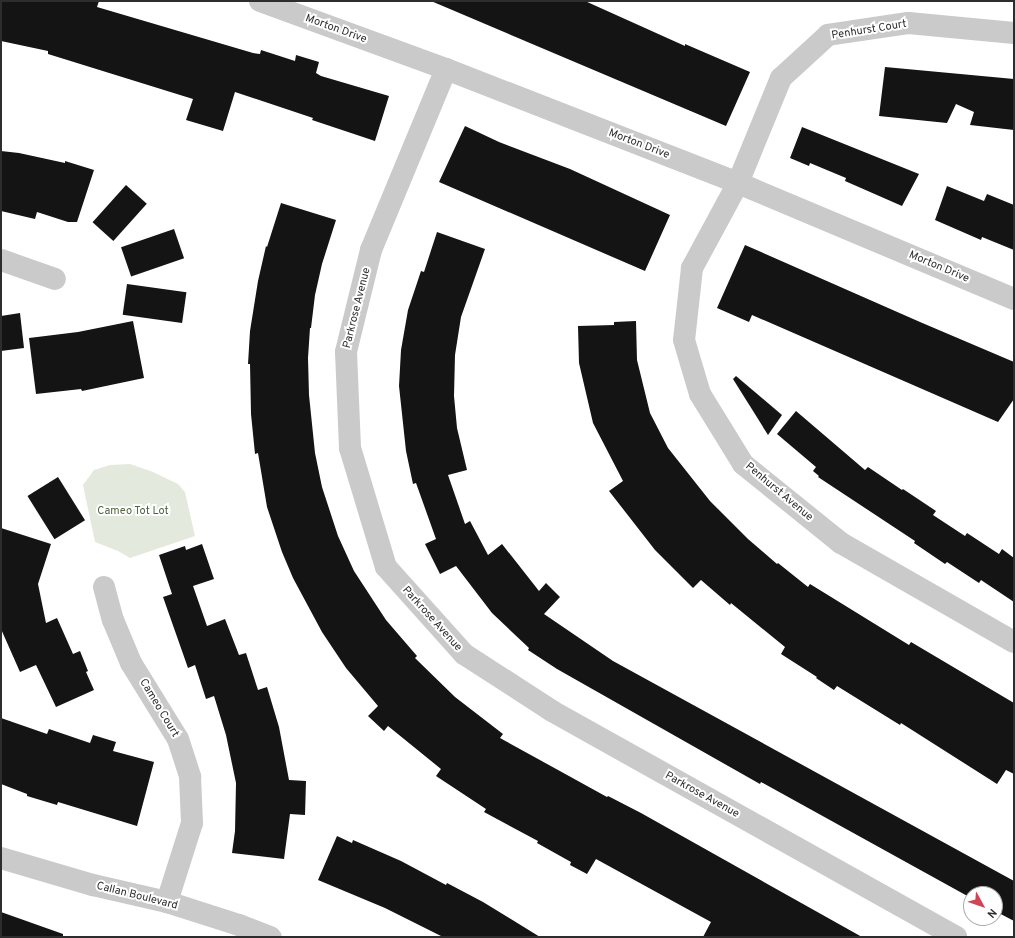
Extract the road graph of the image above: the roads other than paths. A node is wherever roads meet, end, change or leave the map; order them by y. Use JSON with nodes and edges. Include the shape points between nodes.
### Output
{"nodes":[{"id":1,"x":260,"y":1,"type":"edge"},
{"id":2,"x":1014,"y":33,"type":"edge"},
{"id":3,"x":446,"y":69,"type":"junction"},
{"id":4,"x":738,"y":183,"type":"junction"},
{"id":5,"x":1,"y":260,"type":"edge"},
{"id":6,"x":55,"y":279,"type":"dead end"},
{"id":7,"x":1014,"y":299,"type":"edge"},
{"id":8,"x":104,"y":587,"type":"dead end"},
{"id":9,"x":1014,"y":642,"type":"edge"},
{"id":10,"x":1,"y":858,"type":"edge"},
{"id":11,"x":167,"y":902,"type":"junction"},
{"id":12,"x":271,"y":937,"type":"edge"},
{"id":13,"x":956,"y":937,"type":"edge"}],
"edges":[{"from":1,"to":3,"type":"street","name":"Morton Drive"},
{"from":2,"to":4,"type":"street","name":"Penhurst Court","via":[[908,23],[828,35],[781,78]]},
{"from":3,"to":4,"type":"street","name":"Morton Drive"},
{"from":3,"to":13,"type":"street","name":"Parkrose Avenue","via":[[372,250],[346,352],[350,448],[386,567],[464,654],[552,711]]},
{"from":4,"to":7,"type":"street","name":"Morton Drive"},
{"from":4,"to":9,"type":"street","name":"Penhurst Avenue","via":[[692,268],[684,340],[700,394],[744,464],[841,543]]},
{"from":5,"to":6,"type":"street"},
{"from":8,"to":11,"type":"street","name":"Cameo Court","via":[[113,620],[131,663],[178,739],[190,777],[192,823]]},
{"from":10,"to":11,"type":"street","name":"Callan Boulevard","via":[[93,885]]},
{"from":11,"to":12,"type":"street","name":"Callan Boulevard","via":[[239,924]]}]}
